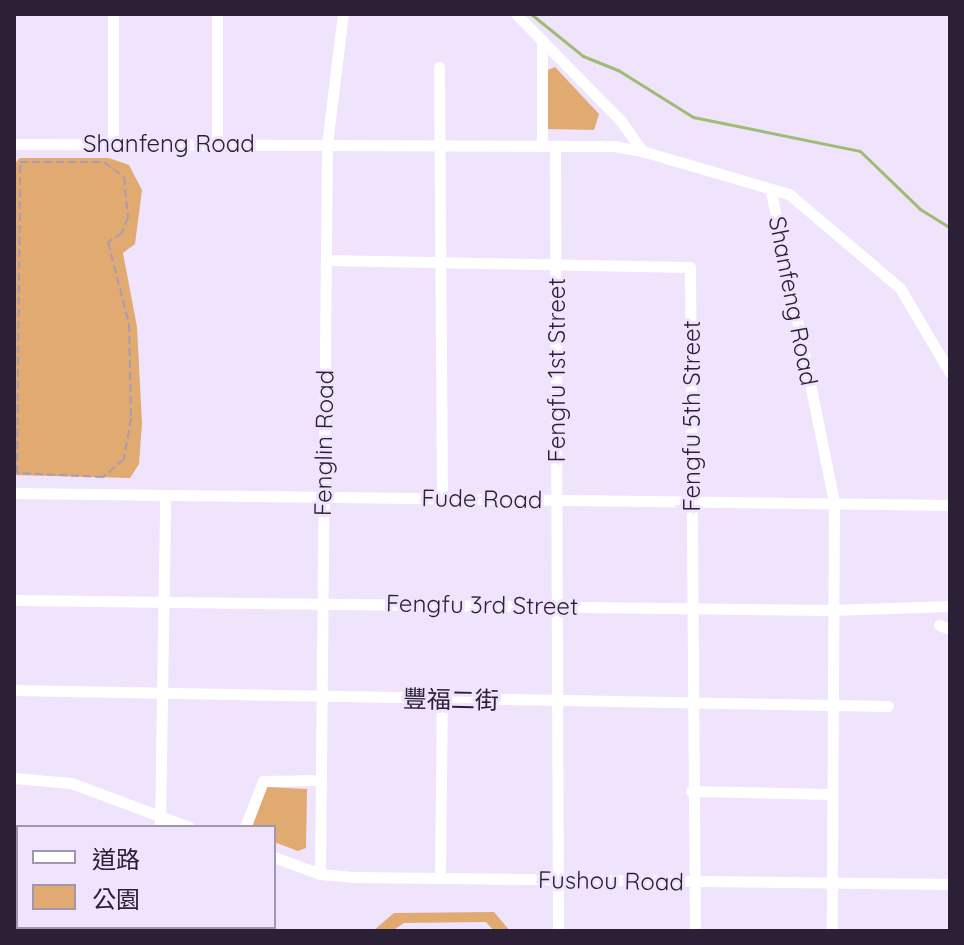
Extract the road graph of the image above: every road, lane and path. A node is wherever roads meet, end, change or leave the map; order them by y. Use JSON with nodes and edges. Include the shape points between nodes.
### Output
{"nodes":[{"id":1,"x":113,"y":14,"type":"edge"},
{"id":2,"x":217,"y":14,"type":"edge"},
{"id":3,"x":343,"y":14,"type":"edge"},
{"id":4,"x":516,"y":14,"type":"edge"},
{"id":5,"x":542,"y":40,"type":"junction"},
{"id":6,"x":439,"y":67,"type":"dead end"},
{"id":7,"x":14,"y":144,"type":"edge"},
{"id":8,"x":113,"y":144,"type":"junction"},
{"id":9,"x":327,"y":144,"type":"junction"},
{"id":10,"x":217,"y":145,"type":"junction"},
{"id":11,"x":439,"y":145,"type":"junction"},
{"id":12,"x":542,"y":145,"type":"junction"},
{"id":13,"x":555,"y":146,"type":"junction"},
{"id":14,"x":642,"y":151,"type":"junction"},
{"id":15,"x":771,"y":192,"type":"junction"},
{"id":16,"x":326,"y":260,"type":"junction"},
{"id":17,"x":440,"y":260,"type":"junction"},
{"id":18,"x":556,"y":262,"type":"junction"},
{"id":19,"x":950,"y":373,"type":"edge"},
{"id":20,"x":25,"y":477,"type":"joint"},
{"id":21,"x":14,"y":493,"type":"edge"},
{"id":22,"x":165,"y":495,"type":"junction"},
{"id":23,"x":323,"y":497,"type":"junction"},
{"id":24,"x":442,"y":498,"type":"junction"},
{"id":25,"x":558,"y":501,"type":"junction"},
{"id":26,"x":692,"y":502,"type":"junction"},
{"id":27,"x":834,"y":503,"type":"junction"},
{"id":28,"x":950,"y":505,"type":"edge"},
{"id":29,"x":14,"y":600,"type":"edge"},
{"id":30,"x":164,"y":602,"type":"junction"},
{"id":31,"x":322,"y":603,"type":"junction"},
{"id":32,"x":558,"y":606,"type":"junction"},
{"id":33,"x":950,"y":606,"type":"edge"},
{"id":34,"x":692,"y":608,"type":"junction"},
{"id":35,"x":831,"y":610,"type":"junction"},
{"id":36,"x":14,"y":690,"type":"edge"},
{"id":37,"x":163,"y":693,"type":"junction"},
{"id":38,"x":322,"y":697,"type":"junction"},
{"id":39,"x":442,"y":700,"type":"junction"},
{"id":40,"x":558,"y":702,"type":"junction"},
{"id":41,"x":691,"y":705,"type":"junction"},
{"id":42,"x":888,"y":706,"type":"dead end"},
{"id":43,"x":832,"y":707,"type":"junction"},
{"id":44,"x":14,"y":778,"type":"edge"},
{"id":45,"x":321,"y":780,"type":"junction"},
{"id":46,"x":691,"y":791,"type":"junction"},
{"id":47,"x":832,"y":794,"type":"junction"},
{"id":48,"x":161,"y":822,"type":"edge"},
{"id":49,"x":246,"y":825,"type":"edge"},
{"id":50,"x":276,"y":858,"type":"edge"},
{"id":51,"x":320,"y":874,"type":"junction"},
{"id":52,"x":440,"y":878,"type":"junction"},
{"id":53,"x":558,"y":880,"type":"junction"},
{"id":54,"x":692,"y":883,"type":"junction"},
{"id":55,"x":950,"y":884,"type":"edge"},
{"id":56,"x":832,"y":886,"type":"junction"},
{"id":57,"x":558,"y":931,"type":"edge"},
{"id":58,"x":695,"y":931,"type":"edge"},
{"id":59,"x":832,"y":931,"type":"edge"}],
"edges":[{"from":1,"to":8,"type":"street"},
{"from":2,"to":10,"type":"street"},
{"from":3,"to":9,"type":"street","name":"Fenglin Road"},
{"from":4,"to":5,"type":"street"},
{"from":5,"to":12,"type":"street"},
{"from":5,"to":14,"type":"street","via":[[621,121]]},
{"from":6,"to":11,"type":"street"},
{"from":7,"to":8,"type":"street","name":"Shanfeng Road"},
{"from":8,"to":10,"type":"street","name":"Shanfeng Road"},
{"from":9,"to":10,"type":"street","name":"Shanfeng Road"},
{"from":9,"to":11,"type":"street","name":"Shanfeng Road"},
{"from":9,"to":16,"type":"street","name":"Fenglin Road"},
{"from":11,"to":12,"type":"street","name":"Shanfeng Road"},
{"from":11,"to":17,"type":"street"},
{"from":12,"to":13,"type":"street","name":"Shanfeng Road"},
{"from":13,"to":14,"type":"street","name":"Shanfeng Road"},
{"from":13,"to":18,"type":"street","name":"Fengfu 1st Street"},
{"from":14,"to":15,"type":"street","name":"Shanfeng Road"},
{"from":15,"to":19,"type":"street","via":[[789,194],[900,288]]},
{"from":15,"to":27,"type":"street","name":"Shanfeng Road"},
{"from":16,"to":17,"type":"street","name":"Fengfu 5th Street"},
{"from":16,"to":23,"type":"street","name":"Fenglin Road"},
{"from":17,"to":18,"type":"street","name":"Fengfu 5th Street"},
{"from":17,"to":24,"type":"street"},
{"from":18,"to":25,"type":"street","name":"Fengfu 1st Street"},
{"from":18,"to":26,"type":"street","name":"Fengfu 5th Street","via":[[690,267]]},
{"from":20,"to":20,"type":"path","via":[[103,477],[124,459],[131,418],[129,324],[108,242],[122,233],[129,202],[124,177],[104,162],[17,165],[16,468]]},
{"from":21,"to":22,"type":"street","name":"Fude Road"},
{"from":22,"to":23,"type":"street","name":"Fude Road"},
{"from":22,"to":30,"type":"street"},
{"from":23,"to":24,"type":"street","name":"Fude Road"},
{"from":23,"to":31,"type":"street","name":"Fenglin Road"},
{"from":24,"to":25,"type":"street","name":"Fude Road"},
{"from":25,"to":26,"type":"street","name":"Fude Road"},
{"from":25,"to":32,"type":"street","name":"Fengfu 1st Street"},
{"from":26,"to":27,"type":"street","name":"Fude Road"},
{"from":26,"to":34,"type":"street","name":"Fengfu 5th Street"},
{"from":27,"to":28,"type":"street","name":"Fude Road"},
{"from":27,"to":35,"type":"street","name":"Shanfeng Road"},
{"from":29,"to":30,"type":"street","name":"Fengfu 3rd Street"},
{"from":30,"to":31,"type":"street","name":"Fengfu 3rd Street"},
{"from":30,"to":37,"type":"street"},
{"from":31,"to":32,"type":"street","name":"Fengfu 3rd Street"},
{"from":31,"to":38,"type":"street","name":"Fenglin Road"},
{"from":32,"to":34,"type":"street","name":"Fengfu 3rd Street"},
{"from":32,"to":40,"type":"street","name":"Fengfu 1st Street"},
{"from":33,"to":35,"type":"street","name":"Fengfu 3rd Street"},
{"from":34,"to":35,"type":"street","name":"Fengfu 3rd Street"},
{"from":34,"to":41,"type":"street","name":"Fengfu 5th Street"},
{"from":35,"to":43,"type":"street","name":"Shanfeng Road"},
{"from":36,"to":37,"type":"street","name":"豐福二街"},
{"from":37,"to":38,"type":"street","name":"豐福二街"},
{"from":37,"to":48,"type":"street"},
{"from":38,"to":39,"type":"street","name":"豐福二街"},
{"from":38,"to":45,"type":"street","name":"Fenglin Road"},
{"from":39,"to":40,"type":"street","name":"豐福二街"},
{"from":39,"to":52,"type":"street"},
{"from":40,"to":41,"type":"street","name":"豐福二街"},
{"from":40,"to":53,"type":"street","name":"Fengfu 1st Street"},
{"from":41,"to":43,"type":"street","name":"豐福二街"},
{"from":41,"to":46,"type":"street","name":"Fengfu 5th Street"},
{"from":42,"to":43,"type":"street","name":"豐福二街"},
{"from":43,"to":47,"type":"street","name":"Shanfeng Road"},
{"from":44,"to":48,"type":"street","via":[[71,783]]},
{"from":45,"to":49,"type":"street","via":[[263,781]]},
{"from":45,"to":51,"type":"street","name":"Fenglin Road"},
{"from":46,"to":47,"type":"street"},
{"from":46,"to":54,"type":"street","name":"Fengfu 5th Street"},
{"from":47,"to":56,"type":"street","name":"Shanfeng Road"},
{"from":50,"to":51,"type":"street","name":"Fushou Road"},
{"from":51,"to":52,"type":"street","name":"Fushou Road"},
{"from":52,"to":53,"type":"street","name":"Fushou Road"},
{"from":53,"to":54,"type":"street","name":"Fushou Road"},
{"from":53,"to":57,"type":"street","name":"Fengfu 1st Street"},
{"from":54,"to":56,"type":"street","name":"Fushou Road"},
{"from":54,"to":58,"type":"street","name":"Fengfu 5th Street"},
{"from":55,"to":56,"type":"street","name":"Fushou Road"},
{"from":56,"to":59,"type":"street","name":"Shanfeng Road"}]}
